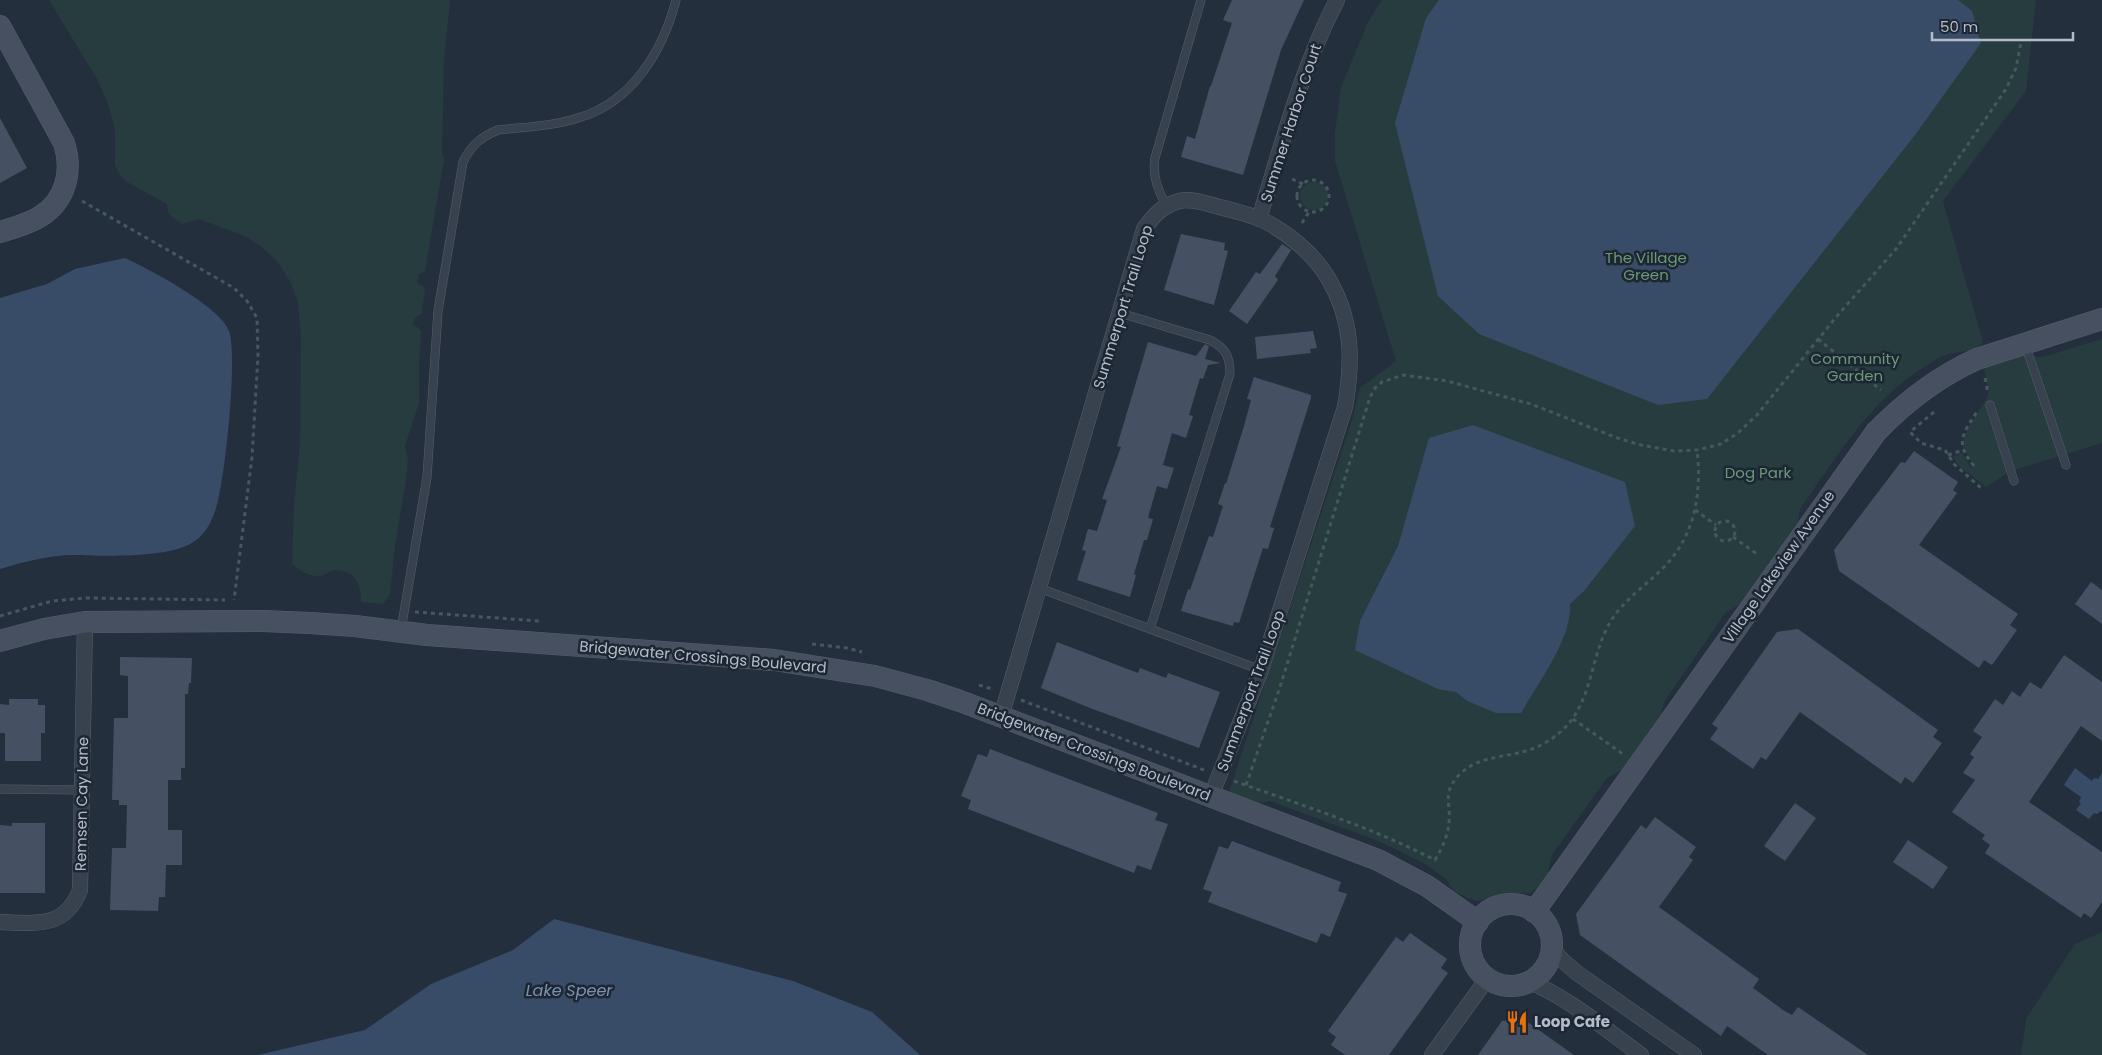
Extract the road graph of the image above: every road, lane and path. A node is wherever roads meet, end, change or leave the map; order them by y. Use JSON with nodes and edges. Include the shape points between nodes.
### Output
{"nodes":[{"id":1,"x":676,"y":0,"type":"edge"},
{"id":2,"x":1201,"y":0,"type":"edge"},
{"id":3,"x":1337,"y":0,"type":"edge"},
{"id":4,"x":0,"y":26,"type":"edge"},
{"id":5,"x":2021,"y":42,"type":"dead end"},
{"id":6,"x":1292,"y":179,"type":"dead end"},
{"id":7,"x":1303,"y":184,"type":"junction"},
{"id":8,"x":82,"y":201,"type":"dead end"},
{"id":9,"x":1166,"y":206,"type":"junction"},
{"id":10,"x":1309,"y":212,"type":"junction"},
{"id":11,"x":1259,"y":219,"type":"junction"},
{"id":12,"x":1302,"y":223,"type":"dead end"},
{"id":13,"x":0,"y":232,"type":"edge"},
{"id":14,"x":1120,"y":313,"type":"junction"},
{"id":15,"x":2102,"y":319,"type":"edge"},
{"id":16,"x":1818,"y":338,"type":"junction"},
{"id":17,"x":2025,"y":343,"type":"junction"},
{"id":18,"x":1977,"y":359,"type":"junction"},
{"id":19,"x":1881,"y":390,"type":"dead end"},
{"id":20,"x":1985,"y":397,"type":"dead end"},
{"id":21,"x":1986,"y":404,"type":"joint"},
{"id":22,"x":1934,"y":412,"type":"dead end"},
{"id":23,"x":1697,"y":450,"type":"junction"},
{"id":24,"x":1962,"y":450,"type":"junction"},
{"id":25,"x":1948,"y":455,"type":"junction"},
{"id":26,"x":1974,"y":466,"type":"dead end"},
{"id":27,"x":2066,"y":466,"type":"dead end"},
{"id":28,"x":2014,"y":481,"type":"dead end"},
{"id":29,"x":1981,"y":488,"type":"dead end"},
{"id":30,"x":1695,"y":510,"type":"junction"},
{"id":31,"x":1716,"y":525,"type":"junction"},
{"id":32,"x":1733,"y":537,"type":"junction"},
{"id":33,"x":1757,"y":554,"type":"dead end"},
{"id":34,"x":1040,"y":588,"type":"junction"},
{"id":35,"x":234,"y":600,"type":"dead end"},
{"id":36,"x":85,"y":622,"type":"junction"},
{"id":37,"x":1150,"y":629,"type":"junction"},
{"id":38,"x":401,"y":632,"type":"junction"},
{"id":39,"x":0,"y":641,"type":"edge"},
{"id":40,"x":1261,"y":670,"type":"junction"},
{"id":41,"x":1002,"y":717,"type":"junction"},
{"id":42,"x":1573,"y":718,"type":"junction"},
{"id":43,"x":1638,"y":765,"type":"junction"},
{"id":44,"x":0,"y":789,"type":"edge"},
{"id":45,"x":82,"y":790,"type":"junction"},
{"id":46,"x":1211,"y":796,"type":"junction"},
{"id":47,"x":1534,"y":912,"type":"junction"},
{"id":48,"x":0,"y":922,"type":"edge"},
{"id":49,"x":1478,"y":922,"type":"junction"},
{"id":50,"x":1552,"y":948,"type":"junction"},
{"id":51,"x":1487,"y":978,"type":"junction"},
{"id":52,"x":1529,"y":982,"type":"junction"},
{"id":53,"x":1432,"y":1055,"type":"edge"},
{"id":54,"x":1641,"y":1055,"type":"edge"},
{"id":55,"x":1694,"y":1055,"type":"edge"}],
"edges":[{"from":1,"to":38,"type":"lane","via":[[653,58],[632,85],[615,99],[583,117],[490,133],[474,144],[464,162],[438,311],[427,477]]},
{"from":2,"to":9,"type":"lane","via":[[1155,158],[1155,181]]},
{"from":3,"to":11,"type":"street","name":"Summer Harbor Court","via":[[1300,86]]},
{"from":4,"to":13,"type":"street","via":[[64,143],[69,164],[62,194],[48,211]]},
{"from":5,"to":16,"type":"path","via":[[2016,68],[2006,89],[1915,224]]},
{"from":6,"to":7,"type":"path"},
{"from":7,"to":10,"type":"path","via":[[1298,192],[1298,202]]},
{"from":7,"to":10,"type":"path","via":[[1319,181],[1329,193],[1324,208]]},
{"from":8,"to":35,"type":"path","via":[[234,288],[257,318],[252,457]]},
{"from":9,"to":11,"type":"street","name":"Summerport Trail Loop","via":[[1181,200],[1198,201]]},
{"from":9,"to":14,"type":"street","name":"Summerport Trail Loop","via":[[1154,214],[1144,229]]},
{"from":10,"to":12,"type":"path"},
{"from":11,"to":40,"type":"street","name":"Summerport Trail Loop","via":[[1292,239],[1328,277],[1338,298],[1351,350],[1344,407]]},
{"from":14,"to":34,"type":"street","name":"Summerport Trail Loop"},
{"from":14,"to":37,"type":"lane","via":[[1210,340],[1220,345],[1230,362],[1230,374]]},
{"from":15,"to":17,"type":"street","name":"Village Lakeview Avenue"},
{"from":16,"to":19,"type":"path"},
{"from":16,"to":23,"type":"path","via":[[1757,415],[1738,433],[1721,444]]},
{"from":17,"to":18,"type":"street","name":"Village Lakeview Avenue"},
{"from":17,"to":27,"type":"lane"},
{"from":18,"to":20,"type":"path","via":[[1987,387]]},
{"from":18,"to":43,"type":"street","name":"Village Lakeview Avenue","via":[[1917,393],[1876,432]]},
{"from":21,"to":24,"type":"path","via":[[1962,438]]},
{"from":21,"to":28,"type":"lane"},
{"from":22,"to":25,"type":"path","via":[[1910,432],[1921,443],[1945,450]]},
{"from":23,"to":30,"type":"path","via":[[1699,471]]},
{"from":23,"to":42,"type":"path","via":[[1674,451],[1641,446],[1531,404],[1447,382],[1403,376],[1382,382],[1370,397],[1280,687],[1246,785],[1406,845],[1435,860],[1447,835],[1449,792],[1457,777],[1469,765],[1532,749],[1557,735]]},
{"from":24,"to":25,"type":"path"},
{"from":24,"to":26,"type":"path"},
{"from":25,"to":29,"type":"path"},
{"from":30,"to":31,"type":"path"},
{"from":30,"to":42,"type":"path","via":[[1676,552],[1619,608],[1606,629],[1584,699]]},
{"from":31,"to":32,"type":"path","via":[[1717,538],[1725,541]]},
{"from":31,"to":32,"type":"path","via":[[1723,520],[1731,522],[1735,529]]},
{"from":32,"to":33,"type":"path"},
{"from":34,"to":37,"type":"lane"},
{"from":34,"to":41,"type":"street","name":"Summerport Trail Loop"},
{"from":36,"to":38,"type":"street","name":"Bridgewater Crossings Boulevard","via":[[263,621]]},
{"from":36,"to":39,"type":"street","name":"Bridgewater Crossings Boulevard"},
{"from":36,"to":45,"type":"street","name":"Remsen Cay Lane"},
{"from":37,"to":40,"type":"lane"},
{"from":38,"to":41,"type":"street","name":"Bridgewater Crossings Boulevard","via":[[830,667],[926,690]]},
{"from":40,"to":46,"type":"street","name":"Summerport Trail Loop"},
{"from":41,"to":46,"type":"street","name":"Bridgewater Crossings Boulevard"},
{"from":42,"to":43,"type":"path"},
{"from":43,"to":47,"type":"street","name":"Village Lakeview Avenue"},
{"from":44,"to":45,"type":"lane"},
{"from":45,"to":48,"type":"street","name":"Remsen Cay Lane","via":[[82,878],[76,901],[67,912],[52,921]]},
{"from":46,"to":49,"type":"street","name":"Bridgewater Crossings Boulevard","via":[[1378,860],[1427,886]]},
{"from":47,"to":49,"type":"street","via":[[1515,904],[1504,905],[1489,911]]},
{"from":47,"to":50,"type":"street","via":[[1548,927]]},
{"from":49,"to":51,"type":"street","via":[[1473,931],[1471,952],[1474,962]]},
{"from":50,"to":52,"type":"street","via":[[1545,968]]},
{"from":50,"to":55,"type":"street","via":[[1577,972]]},
{"from":51,"to":52,"type":"street","via":[[1508,986]]},
{"from":51,"to":53,"type":"street"},
{"from":52,"to":54,"type":"street","via":[[1560,997]]}]}
